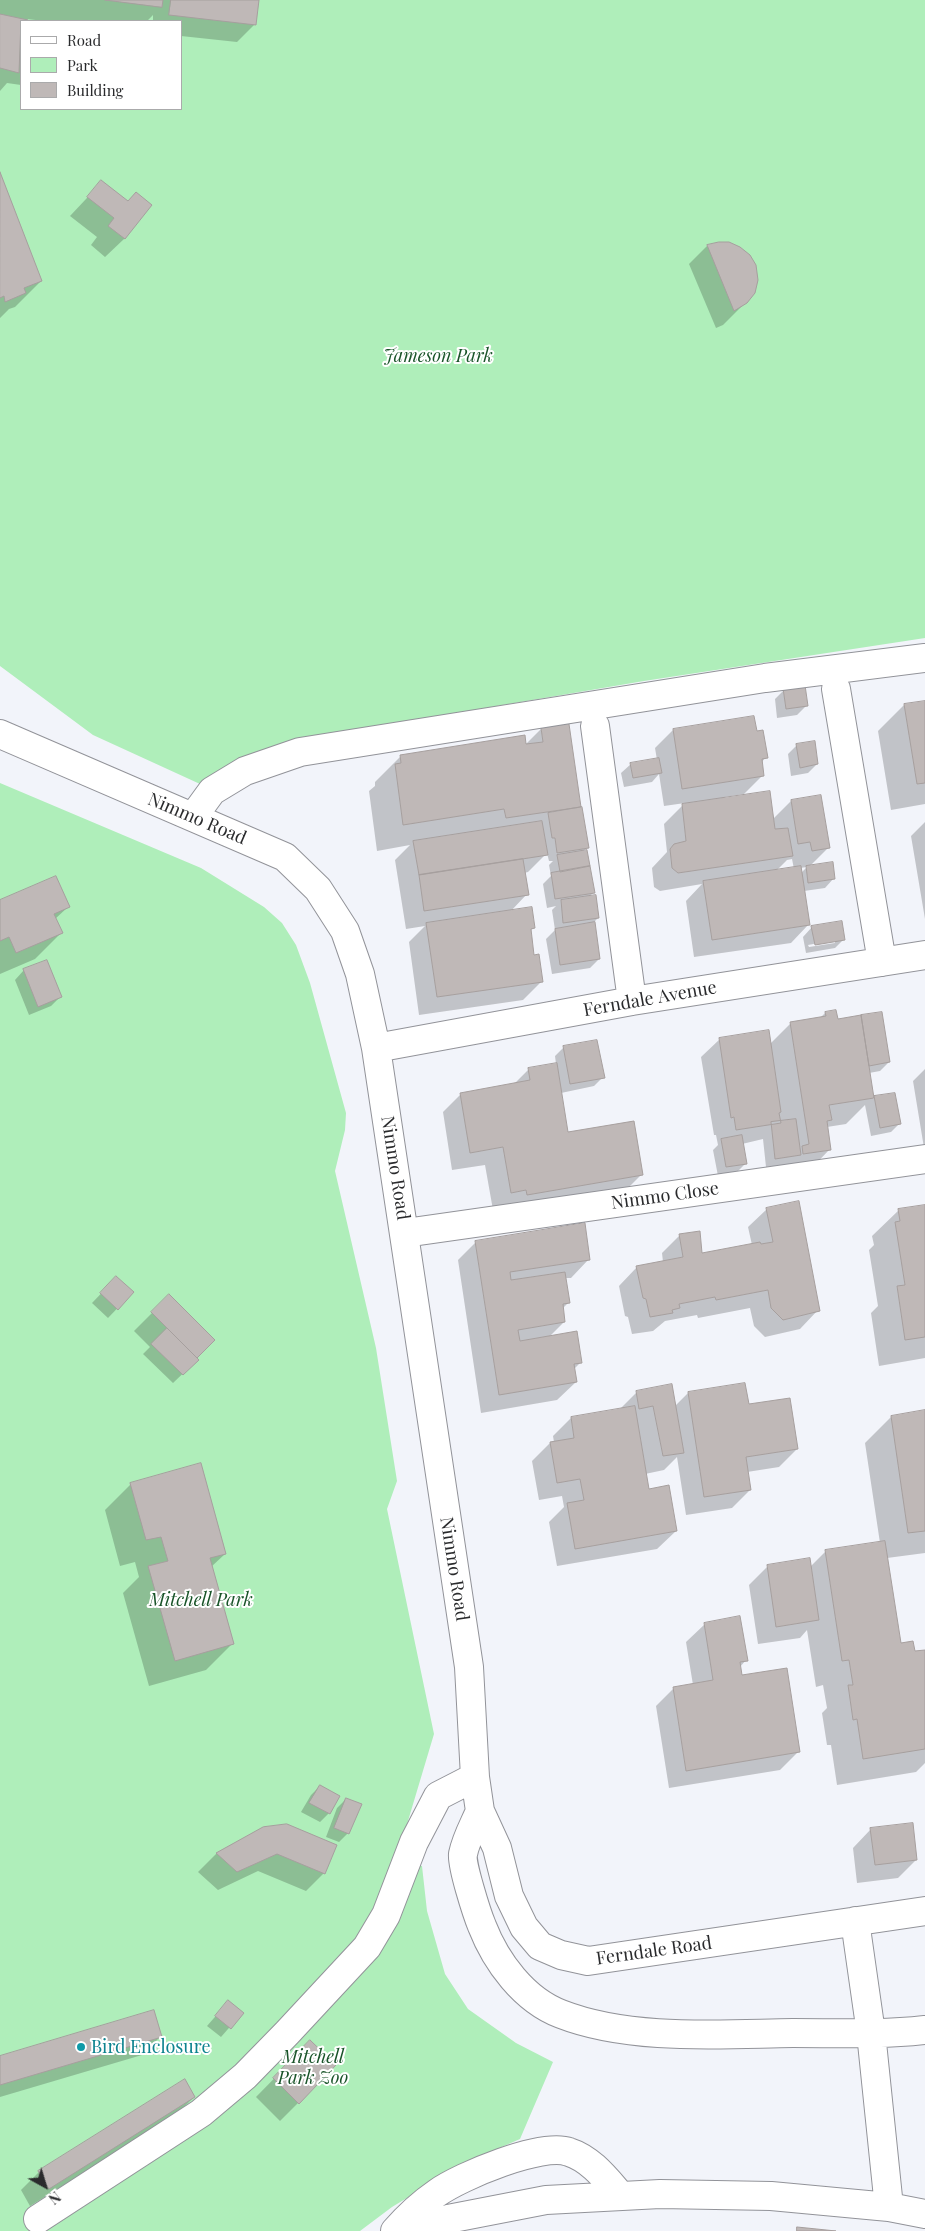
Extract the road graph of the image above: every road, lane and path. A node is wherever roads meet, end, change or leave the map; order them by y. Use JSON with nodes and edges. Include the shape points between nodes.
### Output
{"nodes":[{"id":1,"x":925,"y":658,"type":"edge"},
{"id":2,"x":836,"y":689,"type":"dead end"},
{"id":3,"x":595,"y":726,"type":"dead end"},
{"id":4,"x":0,"y":734,"type":"edge"},
{"id":5,"x":193,"y":817,"type":"junction"},
{"id":6,"x":925,"y":955,"type":"edge"},
{"id":7,"x":882,"y":962,"type":"junction"},
{"id":8,"x":632,"y":1002,"type":"junction"},
{"id":9,"x":376,"y":1048,"type":"junction"},
{"id":10,"x":925,"y":1158,"type":"edge"},
{"id":11,"x":405,"y":1233,"type":"junction"},
{"id":12,"x":475,"y":1777,"type":"junction"},
{"id":13,"x":480,"y":1811,"type":"junction"},
{"id":14,"x":925,"y":1911,"type":"edge"},
{"id":15,"x":855,"y":1921,"type":"junction"},
{"id":16,"x":925,"y":2030,"type":"edge"},
{"id":17,"x":871,"y":2033,"type":"junction"},
{"id":18,"x":621,"y":2196,"type":"junction"},
{"id":19,"x":889,"y":2207,"type":"junction"},
{"id":20,"x":925,"y":2214,"type":"edge"},
{"id":21,"x":38,"y":2219,"type":"dead end"},
{"id":22,"x":395,"y":2231,"type":"edge"},
{"id":23,"x":421,"y":2231,"type":"edge"}],
"edges":[{"from":1,"to":5,"type":"street","via":[[765,678],[300,752],[245,772],[212,791]]},
{"from":2,"to":7,"type":"street"},
{"from":3,"to":8,"type":"street"},
{"from":4,"to":5,"type":"street","name":"Nimmo Road"},
{"from":5,"to":9,"type":"street","name":"Nimmo Road","via":[[285,858],[318,889],[344,931],[357,966]]},
{"from":6,"to":7,"type":"street","name":"Ferndale Avenue"},
{"from":7,"to":8,"type":"street","name":"Ferndale Avenue"},
{"from":8,"to":9,"type":"street","name":"Ferndale Avenue"},
{"from":9,"to":11,"type":"street","name":"Nimmo Road"},
{"from":10,"to":11,"type":"street","name":"Nimmo Close"},
{"from":11,"to":12,"type":"street","name":"Nimmo Road","via":[[469,1666]]},
{"from":12,"to":13,"type":"street","name":"Nimmo Road"},
{"from":12,"to":21,"type":"street","via":[[438,1796],[414,1842],[386,1915],[366,1947],[287,2034],[245,2076],[201,2113]]},
{"from":13,"to":15,"type":"street","name":"Ferndale Road","via":[[497,1848],[509,1896],[524,1927],[540,1946],[561,1955],[588,1961]]},
{"from":13,"to":17,"type":"street","via":[[462,1855],[486,1938],[504,1968],[530,1996],[560,2014],[641,2031],[705,2035]]},
{"from":14,"to":15,"type":"street","name":"Ferndale Road"},
{"from":15,"to":17,"type":"street"},
{"from":16,"to":17,"type":"street"},
{"from":17,"to":19,"type":"street"},
{"from":18,"to":19,"type":"street","via":[[771,2196]]},
{"from":18,"to":22,"type":"street","via":[[586,2160],[568,2151],[547,2151],[519,2156],[438,2192],[410,2214]]},
{"from":18,"to":23,"type":"street","via":[[546,2200],[448,2219]]},
{"from":19,"to":20,"type":"street"}]}
